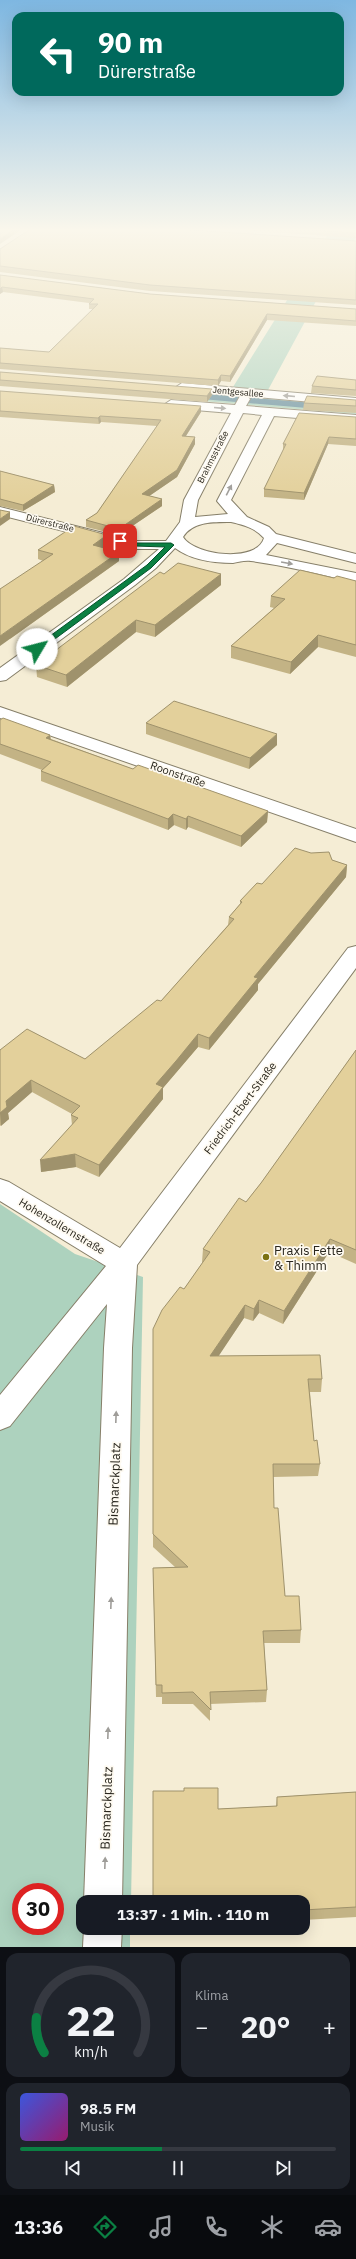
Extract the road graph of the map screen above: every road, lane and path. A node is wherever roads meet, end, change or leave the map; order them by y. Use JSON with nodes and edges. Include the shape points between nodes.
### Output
{"nodes":[{"id":1,"x":173,"y":387,"type":"edge"},
{"id":2,"x":247,"y":392,"type":"junction"},
{"id":3,"x":356,"y":402,"type":"edge"},
{"id":4,"x":158,"y":403,"type":"edge"},
{"id":5,"x":237,"y":410,"type":"junction"},
{"id":6,"x":270,"y":412,"type":"junction"},
{"id":7,"x":356,"y":419,"type":"edge"},
{"id":8,"x":0,"y":511,"type":"edge"},
{"id":9,"x":242,"y":520,"type":"junction"},
{"id":10,"x":187,"y":525,"type":"junction"},
{"id":11,"x":271,"y":537,"type":"junction"},
{"id":12,"x":173,"y":541,"type":"junction"},
{"id":13,"x":248,"y":556,"type":"junction"},
{"id":14,"x":356,"y":559,"type":"edge"},
{"id":15,"x":356,"y":578,"type":"edge"},
{"id":16,"x":0,"y":676,"type":"edge"},
{"id":17,"x":0,"y":712,"type":"edge"},
{"id":18,"x":356,"y":836,"type":"edge"},
{"id":19,"x":356,"y":953,"type":"edge"},
{"id":20,"x":0,"y":1189,"type":"edge"},
{"id":21,"x":124,"y":1263,"type":"junction"},
{"id":22,"x":0,"y":1417,"type":"edge"},
{"id":23,"x":104,"y":1895,"type":"edge"},
{"id":24,"x":103,"y":1935,"type":"edge"},
{"id":25,"x":102,"y":1947,"type":"edge"}],
"edges":[{"from":1,"to":2,"type":"street","name":"Jentgesallee"},
{"from":3,"to":2,"type":"street","name":"Jentgesallee","one_way":true},
{"from":2,"to":5,"type":"street","name":"Brahmsstraße"},
{"from":4,"to":5,"type":"street","name":"Jentgesallee","one_way":true},
{"from":5,"to":6,"type":"street","name":"Jentgesallee"},
{"from":5,"to":10,"type":"street","name":"Brahmsstraße","via":[[191,500]]},
{"from":6,"to":7,"type":"street","name":"Jentgesallee"},
{"from":9,"to":6,"type":"street","one_way":true,"via":[[224,501]]},
{"from":8,"to":12,"type":"street","name":"Dürerstraße","via":[[135,545]]},
{"from":9,"to":10,"type":"street","via":[[202,520]]},
{"from":9,"to":11,"type":"street","via":[[261,526]]},
{"from":10,"to":12,"type":"street","via":[[178,532]]},
{"from":11,"to":13,"type":"street","via":[[268,546]]},
{"from":11,"to":14,"type":"street"},
{"from":12,"to":13,"type":"street","via":[[183,549],[198,555],[218,558]]},
{"from":12,"to":16,"type":"street","via":[[149,567]]},
{"from":13,"to":15,"type":"street","one_way":true},
{"from":17,"to":18,"type":"street","name":"Roonstraße"},
{"from":19,"to":21,"type":"street","name":"Friedrich-Ebert-Straße"},
{"from":20,"to":21,"type":"street","name":"Hohenzollernstraße"},
{"from":21,"to":22,"type":"street"},
{"from":23,"to":21,"type":"street","name":"Bismarckplatz","one_way":true,"via":[[118,1348]]},
{"from":24,"to":25,"type":"street"}]}
